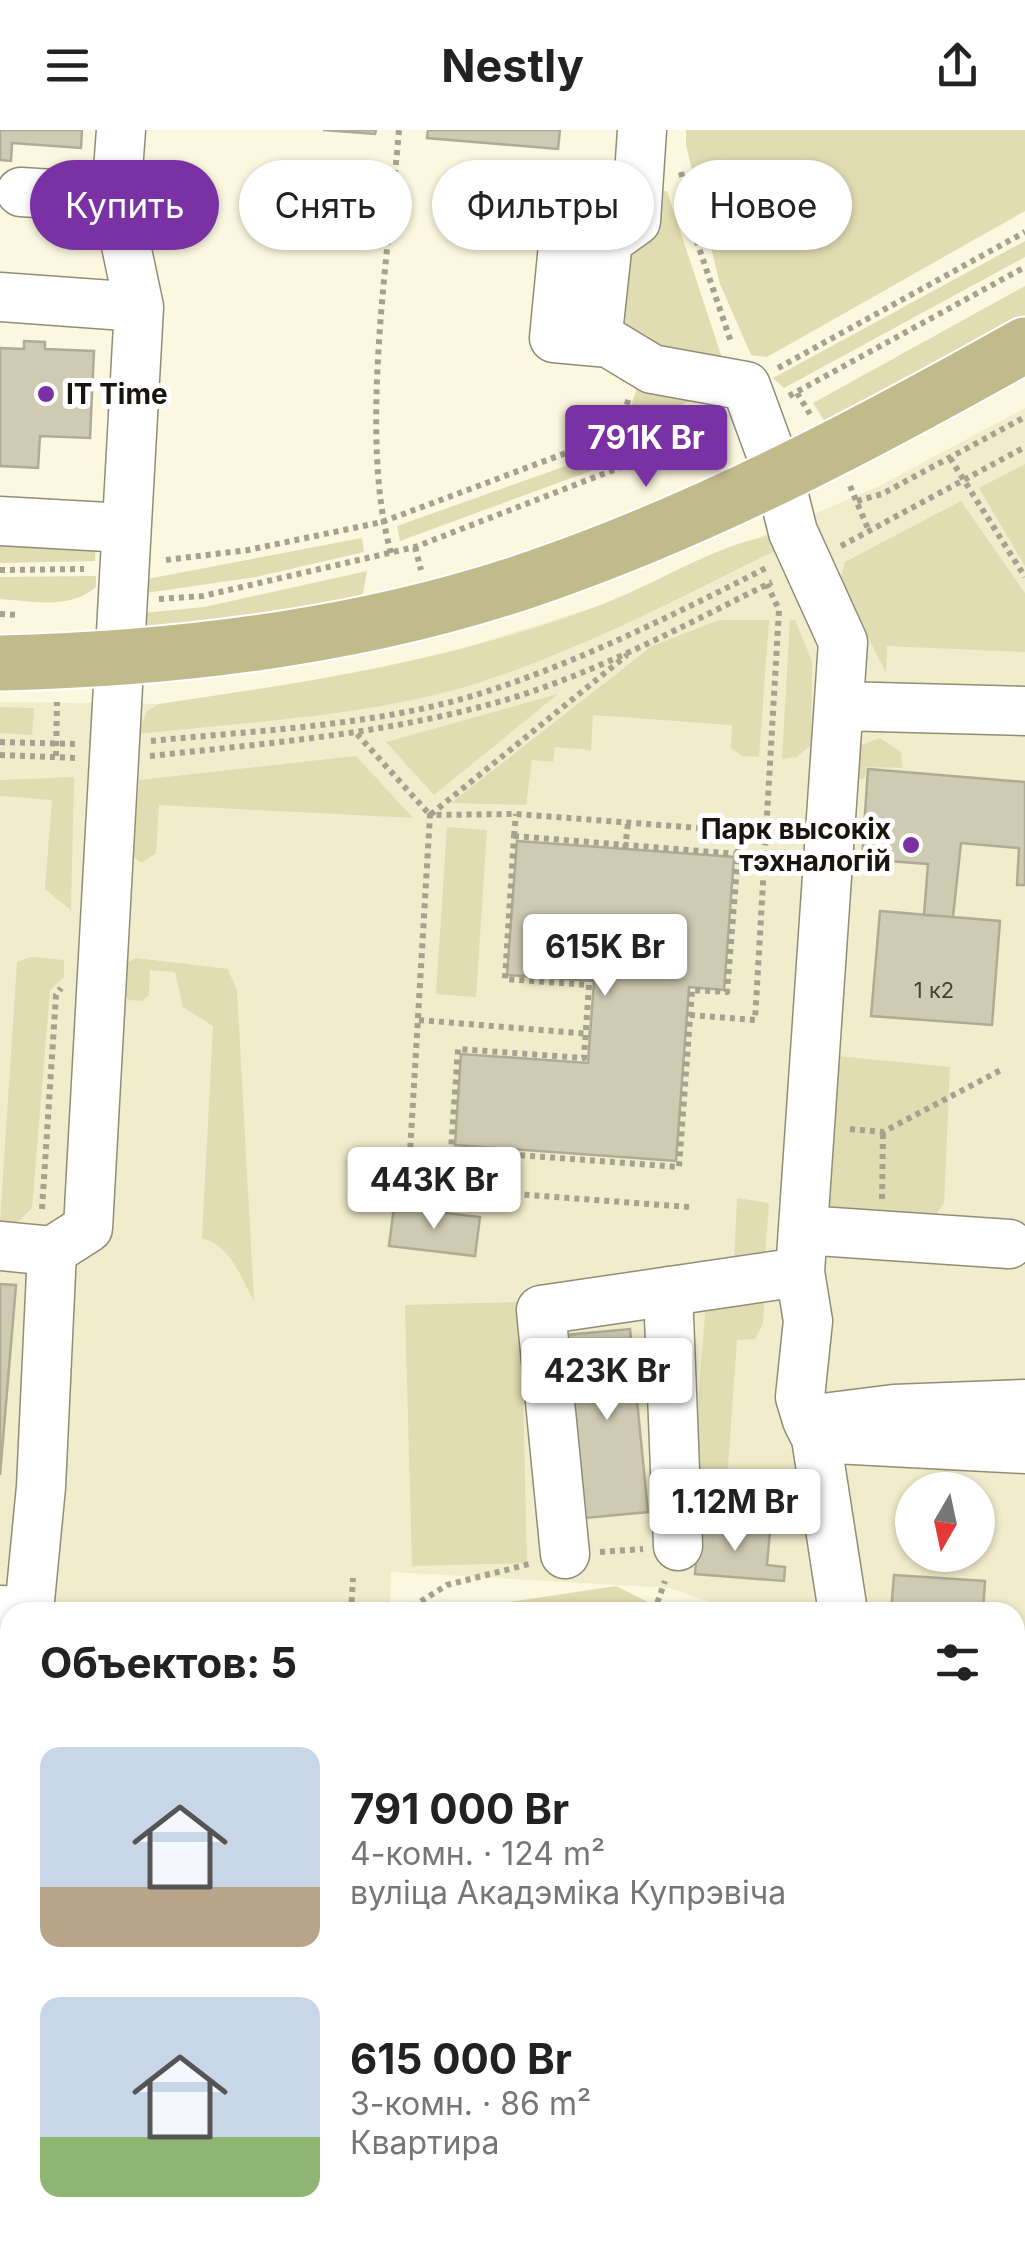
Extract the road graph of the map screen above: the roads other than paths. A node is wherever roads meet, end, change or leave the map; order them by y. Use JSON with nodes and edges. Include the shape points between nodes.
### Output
{"nodes":[{"id":1,"x":120,"y":130,"type":"edge"},
{"id":2,"x":642,"y":130,"type":"edge"},
{"id":3,"x":118,"y":160,"type":"edge"},
{"id":4,"x":21,"y":192,"type":"dead end"},
{"id":5,"x":30,"y":193,"type":"edge"},
{"id":6,"x":127,"y":250,"type":"edge"},
{"id":7,"x":563,"y":250,"type":"edge"},
{"id":8,"x":0,"y":297,"type":"edge"},
{"id":9,"x":139,"y":307,"type":"junction"},
{"id":10,"x":597,"y":342,"type":"junction"},
{"id":11,"x":1025,"y":345,"type":"edge"},
{"id":12,"x":779,"y":476,"type":"junction"},
{"id":13,"x":0,"y":522,"type":"edge"},
{"id":14,"x":123,"y":564,"type":"junction"},
{"id":15,"x":118,"y":659,"type":"junction"},
{"id":16,"x":0,"y":663,"type":"edge"},
{"id":17,"x":840,"y":706,"type":"junction"},
{"id":18,"x":1025,"y":711,"type":"edge"},
{"id":19,"x":70,"y":1239,"type":"junction"},
{"id":20,"x":1010,"y":1244,"type":"dead end"},
{"id":21,"x":0,"y":1246,"type":"edge"},
{"id":22,"x":802,"y":1251,"type":"junction"},
{"id":23,"x":668,"y":1291,"type":"junction"},
{"id":24,"x":1025,"y":1404,"type":"edge"},
{"id":25,"x":812,"y":1429,"type":"junction"},
{"id":26,"x":1025,"y":1450,"type":"edge"},
{"id":27,"x":678,"y":1546,"type":"dead end"},
{"id":28,"x":566,"y":1554,"type":"dead end"},
{"id":29,"x":30,"y":1602,"type":"edge"},
{"id":30,"x":841,"y":1602,"type":"edge"}],
"edges":[{"from":1,"to":3,"type":"lane"},
{"from":2,"to":10,"type":"lane","via":[[636,221],[608,241]]},
{"from":4,"to":5,"type":"lane"},
{"from":6,"to":9,"type":"lane"},
{"from":7,"to":10,"type":"lane","via":[[554,338]]},
{"from":8,"to":9,"type":"lane"},
{"from":9,"to":14,"type":"lane"},
{"from":10,"to":12,"type":"lane","via":[[652,368],[751,399]]},
{"from":11,"to":12,"type":"main road"},
{"from":12,"to":15,"type":"main road","via":[[542,576],[416,610],[213,651]]},
{"from":12,"to":17,"type":"lane","via":[[794,532],[843,642]]},
{"from":13,"to":14,"type":"lane"},
{"from":14,"to":15,"type":"lane"},
{"from":15,"to":16,"type":"main road"},
{"from":15,"to":19,"type":"lane","via":[[104,950]]},
{"from":17,"to":18,"type":"lane"},
{"from":17,"to":22,"type":"lane"},
{"from":19,"to":21,"type":"lane"},
{"from":19,"to":29,"type":"lane"},
{"from":20,"to":22,"type":"lane"},
{"from":22,"to":23,"type":"lane"},
{"from":22,"to":25,"type":"lane","via":[[808,1321],[800,1397]]},
{"from":23,"to":27,"type":"lane"},
{"from":23,"to":28,"type":"lane","via":[[541,1310]]},
{"from":24,"to":25,"type":"lane","via":[[894,1410]]},
{"from":25,"to":26,"type":"lane"},
{"from":25,"to":30,"type":"lane"}]}
